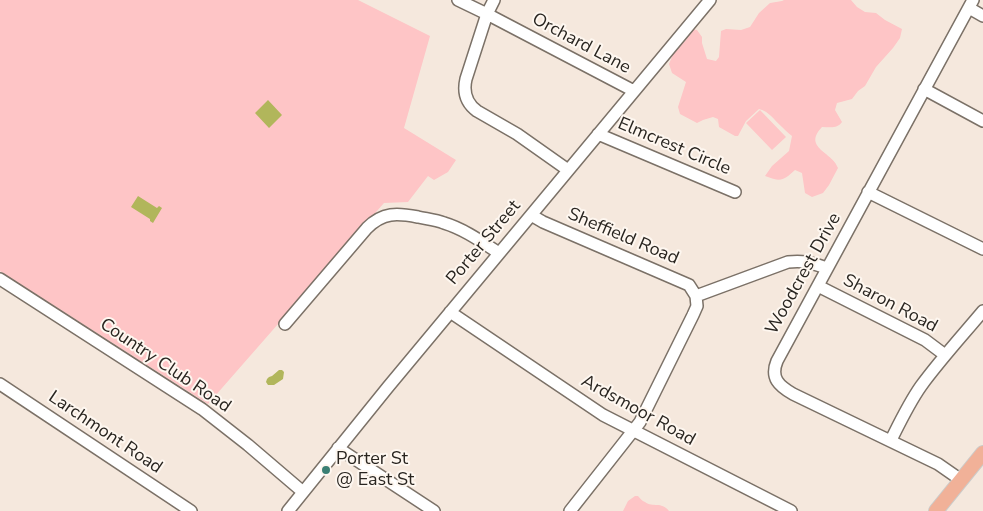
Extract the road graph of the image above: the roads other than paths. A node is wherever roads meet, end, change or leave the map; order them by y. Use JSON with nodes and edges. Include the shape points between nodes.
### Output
{"nodes":[{"id":1,"x":458,"y":0,"type":"edge"},
{"id":2,"x":494,"y":0,"type":"edge"},
{"id":3,"x":710,"y":0,"type":"edge"},
{"id":4,"x":971,"y":4,"type":"edge"},
{"id":5,"x":487,"y":14,"type":"junction"},
{"id":6,"x":983,"y":16,"type":"edge"},
{"id":7,"x":924,"y":89,"type":"junction"},
{"id":8,"x":634,"y":91,"type":"junction"},
{"id":9,"x":983,"y":121,"type":"edge"},
{"id":10,"x":598,"y":134,"type":"junction"},
{"id":11,"x":568,"y":170,"type":"junction"},
{"id":12,"x":735,"y":192,"type":"dead end"},
{"id":13,"x":868,"y":192,"type":"junction"},
{"id":14,"x":531,"y":214,"type":"junction"},
{"id":15,"x":983,"y":249,"type":"edge"},
{"id":16,"x":499,"y":253,"type":"junction"},
{"id":17,"x":827,"y":268,"type":"junction"},
{"id":18,"x":0,"y":279,"type":"edge"},
{"id":19,"x":818,"y":286,"type":"junction"},
{"id":20,"x":696,"y":296,"type":"junction"},
{"id":21,"x":983,"y":311,"type":"edge"},
{"id":22,"x":450,"y":312,"type":"junction"},
{"id":23,"x":285,"y":324,"type":"dead end"},
{"id":24,"x":945,"y":355,"type":"junction"},
{"id":25,"x":0,"y":384,"type":"edge"},
{"id":26,"x":633,"y":431,"type":"junction"},
{"id":27,"x":891,"y":440,"type":"junction"},
{"id":28,"x":338,"y":448,"type":"junction"},
{"id":29,"x":983,"y":453,"type":"edge"},
{"id":30,"x":961,"y":480,"type":"junction"},
{"id":31,"x":303,"y":492,"type":"junction"},
{"id":32,"x":940,"y":509,"type":"edge"},
{"id":33,"x":191,"y":511,"type":"edge"},
{"id":34,"x":288,"y":511,"type":"edge"},
{"id":35,"x":434,"y":511,"type":"edge"},
{"id":36,"x":570,"y":511,"type":"edge"},
{"id":37,"x":791,"y":511,"type":"edge"}],
"edges":[{"from":1,"to":5,"type":"street","name":"Orchard Lane"},
{"from":2,"to":5,"type":"street"},
{"from":3,"to":8,"type":"street","name":"Porter Street"},
{"from":4,"to":6,"type":"street"},
{"from":4,"to":7,"type":"street","name":"Woodcrest Drive"},
{"from":5,"to":8,"type":"street","name":"Orchard Lane"},
{"from":5,"to":11,"type":"street","via":[[465,82],[468,101],[477,111]]},
{"from":7,"to":9,"type":"street"},
{"from":7,"to":13,"type":"street","name":"Woodcrest Drive"},
{"from":8,"to":10,"type":"street","name":"Porter Street"},
{"from":10,"to":11,"type":"street","name":"Porter Street"},
{"from":10,"to":12,"type":"street","name":"Elmcrest Circle"},
{"from":11,"to":14,"type":"street","name":"Porter Street"},
{"from":13,"to":15,"type":"street"},
{"from":13,"to":17,"type":"street","name":"Woodcrest Drive"},
{"from":14,"to":16,"type":"street","name":"Porter Street"},
{"from":14,"to":20,"type":"street","name":"Sheffield Road","via":[[542,222],[688,285]]},
{"from":16,"to":22,"type":"street","name":"Porter Street"},
{"from":16,"to":23,"type":"street","via":[[442,222],[402,214],[386,216],[370,225]]},
{"from":17,"to":19,"type":"street","name":"Woodcrest Drive"},
{"from":17,"to":20,"type":"street","via":[[807,261],[788,262]]},
{"from":18,"to":31,"type":"street","name":"Country Club Road","via":[[202,409]]},
{"from":19,"to":24,"type":"street","name":"Sharon Road","via":[[923,338]]},
{"from":19,"to":27,"type":"street","name":"Woodcrest Drive","via":[[777,361],[774,376],[793,394]]},
{"from":20,"to":26,"type":"street","via":[[697,306],[693,315]]},
{"from":21,"to":24,"type":"street"},
{"from":22,"to":26,"type":"street","name":"Ardsmoor Road","via":[[596,411]]},
{"from":22,"to":28,"type":"street","name":"Porter Street"},
{"from":24,"to":27,"type":"street","via":[[916,394]]},
{"from":25,"to":33,"type":"street","name":"Larchmont Road"},
{"from":26,"to":36,"type":"street"},
{"from":26,"to":37,"type":"street","name":"Ardsmoor Road"},
{"from":27,"to":30,"type":"street","name":"Woodcrest Drive","via":[[942,466]]},
{"from":28,"to":31,"type":"street","name":"Porter Street"},
{"from":28,"to":35,"type":"street"},
{"from":29,"to":30,"type":"main road"},
{"from":30,"to":32,"type":"main road"},
{"from":31,"to":34,"type":"street","name":"Porter Street"}]}
